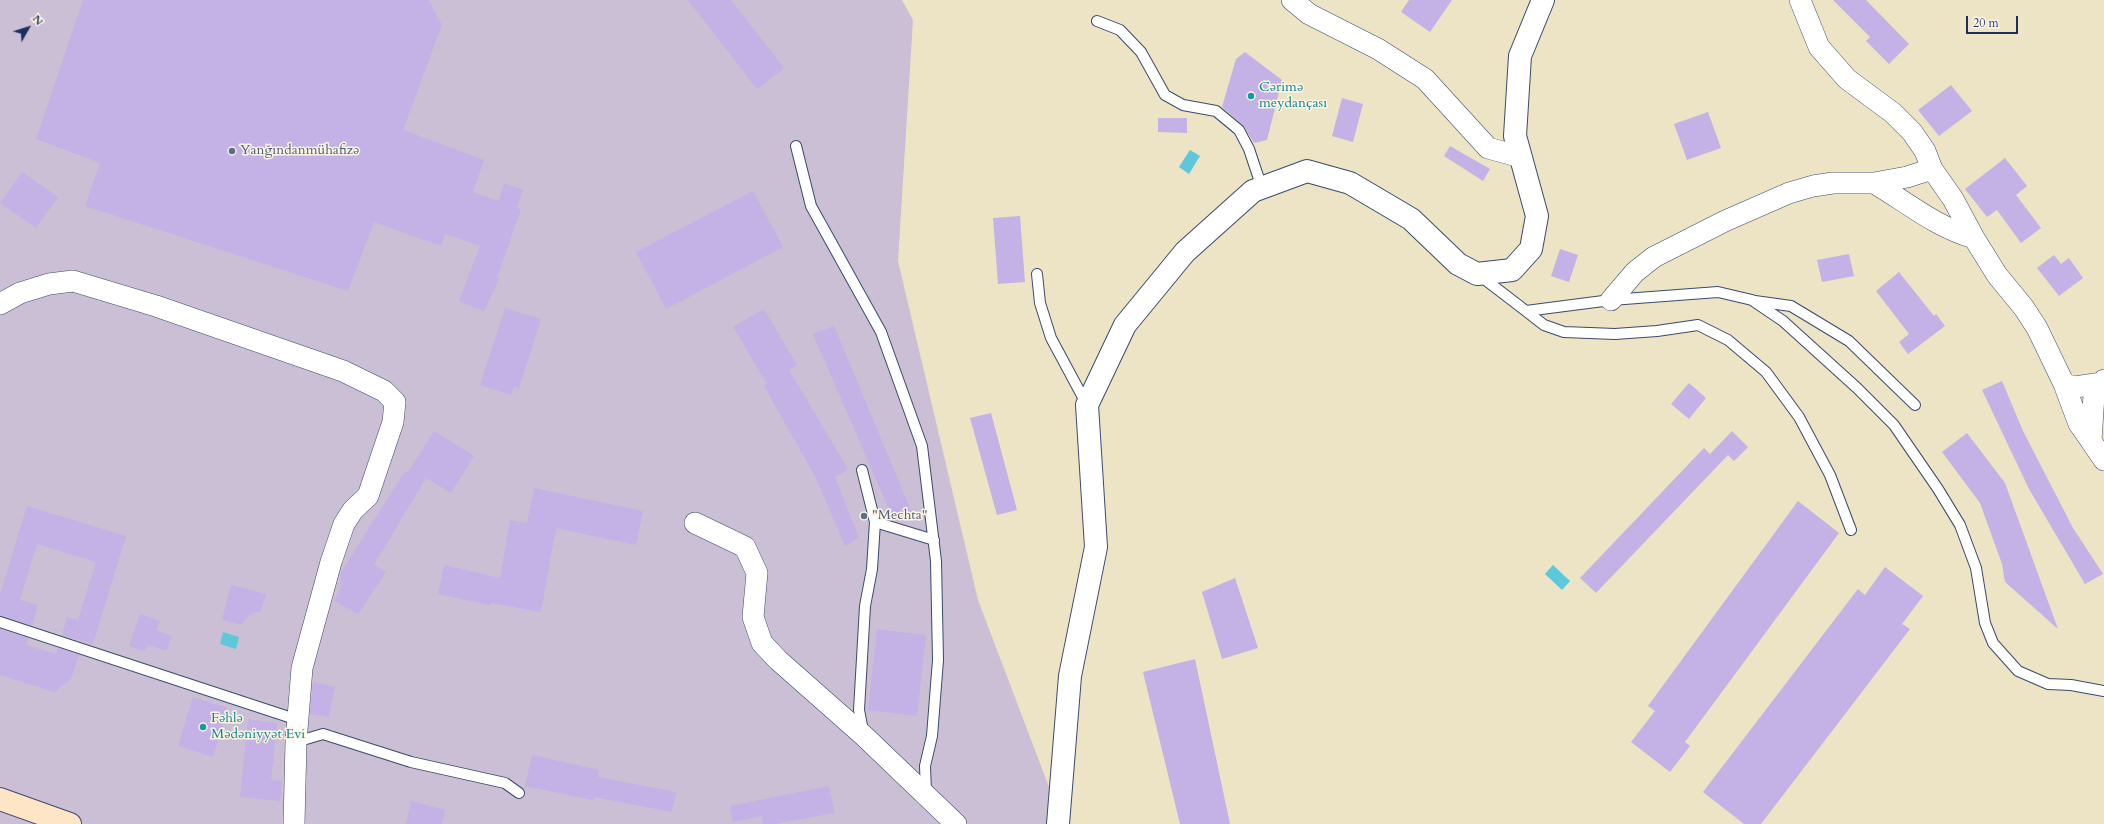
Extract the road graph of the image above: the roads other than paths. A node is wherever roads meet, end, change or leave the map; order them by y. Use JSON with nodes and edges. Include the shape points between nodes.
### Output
{"nodes":[{"id":1,"x":1292,"y":0,"type":"edge"},
{"id":2,"x":1543,"y":0,"type":"edge"},
{"id":3,"x":1800,"y":0,"type":"edge"},
{"id":4,"x":1097,"y":21,"type":"dead end"},
{"id":5,"x":796,"y":146,"type":"dead end"},
{"id":6,"x":1521,"y":157,"type":"junction"},
{"id":7,"x":1932,"y":169,"type":"junction"},
{"id":8,"x":1874,"y":183,"type":"junction"},
{"id":9,"x":1262,"y":188,"type":"junction"},
{"id":10,"x":1974,"y":238,"type":"junction"},
{"id":11,"x":1037,"y":274,"type":"dead end"},
{"id":12,"x":1477,"y":274,"type":"junction"},
{"id":13,"x":1611,"y":300,"type":"junction"},
{"id":14,"x":1752,"y":300,"type":"junction"},
{"id":15,"x":0,"y":304,"type":"edge"},
{"id":16,"x":1526,"y":311,"type":"junction"},
{"id":17,"x":2103,"y":381,"type":"edge"},
{"id":18,"x":2064,"y":384,"type":"junction"},
{"id":19,"x":1087,"y":405,"type":"junction"},
{"id":20,"x":1916,"y":405,"type":"dead end"},
{"id":21,"x":2091,"y":441,"type":"junction"},
{"id":22,"x":2104,"y":460,"type":"edge"},
{"id":23,"x":862,"y":470,"type":"dead end"},
{"id":24,"x":875,"y":522,"type":"junction"},
{"id":25,"x":695,"y":523,"type":"dead end"},
{"id":26,"x":1850,"y":530,"type":"dead end"},
{"id":27,"x":934,"y":540,"type":"junction"},
{"id":28,"x":0,"y":622,"type":"edge"},
{"id":29,"x":2104,"y":691,"type":"edge"},
{"id":30,"x":298,"y":720,"type":"junction"},
{"id":31,"x":863,"y":734,"type":"junction"},
{"id":32,"x":296,"y":742,"type":"junction"},
{"id":33,"x":518,"y":793,"type":"dead end"},
{"id":34,"x":926,"y":794,"type":"junction"},
{"id":35,"x":0,"y":799,"type":"edge"},
{"id":36,"x":70,"y":824,"type":"edge"},
{"id":37,"x":294,"y":824,"type":"edge"},
{"id":38,"x":956,"y":824,"type":"edge"},
{"id":39,"x":1058,"y":824,"type":"edge"}],
"edges":[{"from":1,"to":6,"type":"street","via":[[1309,14],[1378,49],[1425,79],[1488,148]]},
{"from":2,"to":6,"type":"street","via":[[1520,56],[1515,136]]},
{"from":3,"to":7,"type":"street","via":[[1819,47],[1847,79],[1893,113],[1912,132],[1925,151]]},
{"from":4,"to":9,"type":"lane","via":[[1120,30],[1141,52],[1165,95],[1183,105],[1216,111],[1239,130],[1249,149]]},
{"from":5,"to":27,"type":"lane","via":[[811,206],[881,332],[922,446]]},
{"from":6,"to":12,"type":"street","via":[[1537,216],[1531,249],[1512,270]]},
{"from":7,"to":8,"type":"street"},
{"from":7,"to":10,"type":"street","via":[[1953,199]]},
{"from":8,"to":10,"type":"street","via":[[1945,228]]},
{"from":8,"to":13,"type":"street","via":[[1813,186],[1789,193],[1725,221],[1654,257],[1635,272]]},
{"from":9,"to":12,"type":"street","via":[[1307,172],[1350,183],[1411,219],[1458,264]]},
{"from":9,"to":19,"type":"street","via":[[1253,191],[1185,252],[1125,325]]},
{"from":10,"to":18,"type":"street","via":[[2037,328]]},
{"from":11,"to":19,"type":"lane","via":[[1040,303],[1051,338]]},
{"from":12,"to":16,"type":"lane"},
{"from":13,"to":14,"type":"lane","via":[[1718,292]]},
{"from":13,"to":16,"type":"lane"},
{"from":14,"to":20,"type":"lane","via":[[1791,306],[1849,341]]},
{"from":14,"to":29,"type":"lane","via":[[1783,321],[1894,425],[1960,525],[1976,568],[1985,623],[1993,643],[2018,671],[2048,684]]},
{"from":15,"to":30,"type":"street","via":[[20,293],[49,284],[73,281],[156,306],[343,371],[384,391],[394,402],[392,422],[368,496],[353,510],[344,524],[331,562],[302,668]]},
{"from":16,"to":26,"type":"lane","via":[[1544,325],[1564,332],[1615,334],[1698,325],[1728,340],[1766,372],[1799,417],[1830,475]]},
{"from":17,"to":18,"type":"street","via":[[2075,387]]},
{"from":17,"to":21,"type":"street","via":[[2094,395]]},
{"from":18,"to":21,"type":"street","via":[[2076,417]]},
{"from":19,"to":39,"type":"street","via":[[1096,546],[1070,676]]},
{"from":21,"to":22,"type":"street"},
{"from":23,"to":24,"type":"lane"},
{"from":24,"to":27,"type":"lane"},
{"from":24,"to":31,"type":"lane","via":[[872,569],[865,606],[859,710]]},
{"from":25,"to":31,"type":"street","via":[[744,547],[757,573],[753,617],[762,643]]},
{"from":27,"to":34,"type":"lane","via":[[938,660],[932,736],[925,766]]},
{"from":28,"to":30,"type":"lane"},
{"from":30,"to":32,"type":"street"},
{"from":31,"to":34,"type":"street"},
{"from":32,"to":33,"type":"lane","via":[[323,734],[411,762],[505,783]]},
{"from":32,"to":37,"type":"street"},
{"from":34,"to":38,"type":"street"},
{"from":35,"to":36,"type":"main road"}]}
